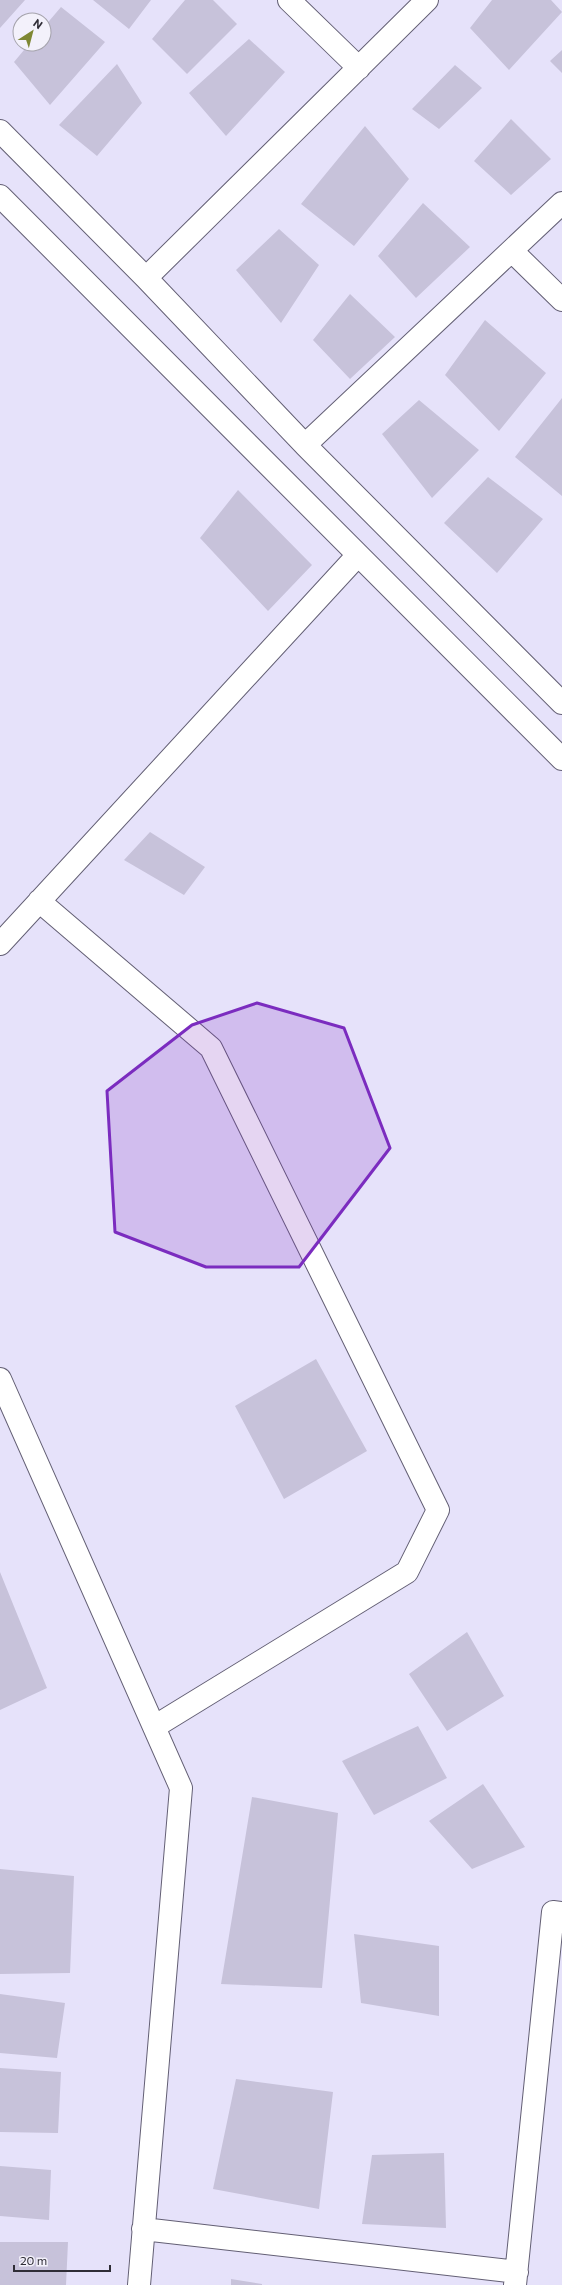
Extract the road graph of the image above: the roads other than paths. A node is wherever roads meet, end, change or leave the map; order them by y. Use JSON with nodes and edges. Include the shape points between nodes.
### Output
{"nodes":[{"id":1,"x":289,"y":0,"type":"edge"},
{"id":2,"x":428,"y":0,"type":"edge"},
{"id":3,"x":359,"y":68,"type":"junction"},
{"id":4,"x":0,"y":131,"type":"edge"},
{"id":5,"x":0,"y":196,"type":"edge"},
{"id":6,"x":562,"y":202,"type":"edge"},
{"id":7,"x":512,"y":250,"type":"junction"},
{"id":8,"x":146,"y":278,"type":"junction"},
{"id":9,"x":562,"y":300,"type":"edge"},
{"id":10,"x":305,"y":445,"type":"junction"},
{"id":11,"x":358,"y":555,"type":"junction"},
{"id":12,"x":562,"y":703,"type":"edge"},
{"id":13,"x":562,"y":759,"type":"edge"},
{"id":14,"x":39,"y":901,"type":"junction"},
{"id":15,"x":0,"y":944,"type":"edge"},
{"id":16,"x":0,"y":1379,"type":"edge"},
{"id":17,"x":154,"y":1727,"type":"junction"},
{"id":18,"x":562,"y":1913,"type":"edge"},
{"id":19,"x":143,"y":2229,"type":"junction"},
{"id":20,"x":516,"y":2278,"type":"edge"},
{"id":21,"x":139,"y":2285,"type":"edge"}],
"edges":[{"from":1,"to":3,"type":"street"},
{"from":2,"to":3,"type":"street"},
{"from":3,"to":8,"type":"street"},
{"from":4,"to":8,"type":"street"},
{"from":5,"to":11,"type":"street"},
{"from":6,"to":7,"type":"street"},
{"from":7,"to":9,"type":"street"},
{"from":7,"to":10,"type":"street"},
{"from":8,"to":10,"type":"street"},
{"from":10,"to":12,"type":"street"},
{"from":11,"to":13,"type":"street"},
{"from":11,"to":14,"type":"street"},
{"from":14,"to":15,"type":"street"},
{"from":14,"to":17,"type":"street","via":[[211,1048],[438,1510],[408,1572]]},
{"from":16,"to":17,"type":"street"},
{"from":17,"to":19,"type":"street","via":[[181,1788]]},
{"from":18,"to":20,"type":"street","via":[[553,1912]]},
{"from":19,"to":20,"type":"street"},
{"from":19,"to":21,"type":"street"}]}
